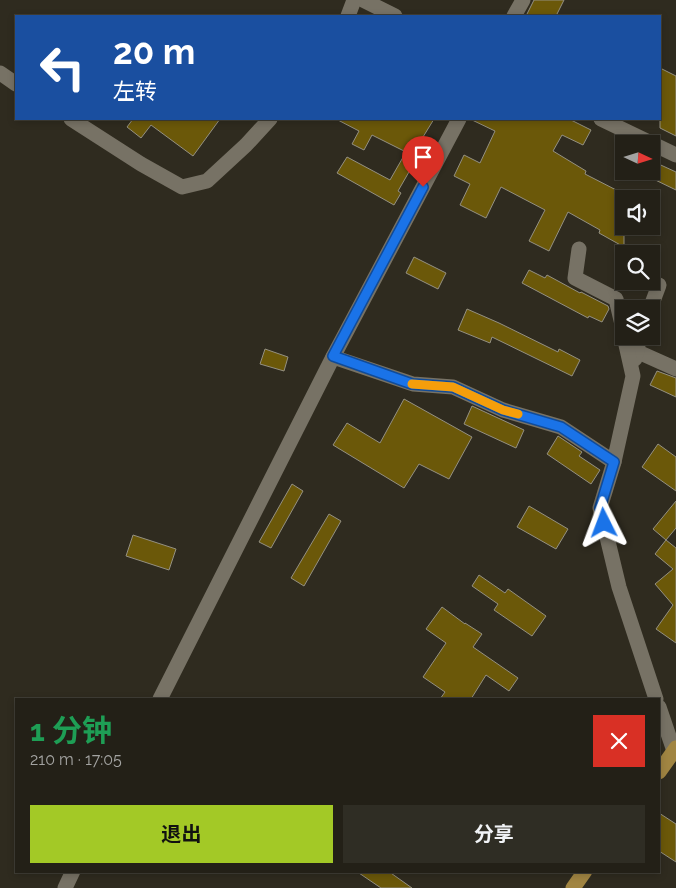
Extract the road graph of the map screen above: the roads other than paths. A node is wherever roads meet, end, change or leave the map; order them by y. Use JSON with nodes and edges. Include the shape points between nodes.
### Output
{"nodes":[{"id":1,"x":354,"y":0,"type":"edge"},
{"id":2,"x":363,"y":0,"type":"edge"},
{"id":3,"x":523,"y":0,"type":"edge"},
{"id":4,"x":348,"y":15,"type":"edge"},
{"id":5,"x":393,"y":15,"type":"edge"},
{"id":6,"x":515,"y":15,"type":"edge"},
{"id":7,"x":0,"y":74,"type":"edge"},
{"id":8,"x":15,"y":83,"type":"edge"},
{"id":9,"x":73,"y":120,"type":"edge"},
{"id":10,"x":269,"y":120,"type":"edge"},
{"id":11,"x":458,"y":120,"type":"edge"},
{"id":12,"x":603,"y":120,"type":"edge"},
{"id":13,"x":676,"y":155,"type":"edge"},
{"id":14,"x":580,"y":249,"type":"dead end"},
{"id":15,"x":616,"y":300,"type":"edge"},
{"id":16,"x":626,"y":345,"type":"edge"},
{"id":17,"x":638,"y":345,"type":"edge"},
{"id":18,"x":636,"y":351,"type":"junction"},
{"id":19,"x":333,"y":356,"type":"junction"},
{"id":20,"x":676,"y":369,"type":"edge"},
{"id":21,"x":633,"y":376,"type":"junction"},
{"id":22,"x":614,"y":462,"type":"junction"},
{"id":23,"x":161,"y":698,"type":"edge"},
{"id":24,"x":656,"y":698,"type":"edge"},
{"id":25,"x":660,"y":710,"type":"edge"},
{"id":26,"x":675,"y":750,"type":"edge"},
{"id":27,"x":660,"y":771,"type":"edge"},
{"id":28,"x":72,"y":873,"type":"edge"},
{"id":29,"x":584,"y":873,"type":"edge"},
{"id":30,"x":65,"y":888,"type":"edge"},
{"id":31,"x":573,"y":888,"type":"edge"}],
"edges":[{"from":1,"to":4,"type":"lane"},
{"from":2,"to":5,"type":"lane"},
{"from":3,"to":6,"type":"lane"},
{"from":7,"to":8,"type":"lane"},
{"from":9,"to":10,"type":"lane","via":[[182,187],[207,181]]},
{"from":11,"to":19,"type":"lane"},
{"from":12,"to":13,"type":"lane"},
{"from":14,"to":15,"type":"lane","via":[[575,278]]},
{"from":16,"to":21,"type":"lane"},
{"from":17,"to":18,"type":"lane"},
{"from":18,"to":20,"type":"lane"},
{"from":18,"to":21,"type":"lane"},
{"from":19,"to":22,"type":"lane","via":[[412,384],[453,387],[503,410],[561,427]]},
{"from":19,"to":23,"type":"lane"},
{"from":21,"to":22,"type":"lane"},
{"from":22,"to":24,"type":"lane","via":[[600,508],[618,586]]},
{"from":25,"to":26,"type":"lane"},
{"from":26,"to":27,"type":"main road"},
{"from":28,"to":30,"type":"lane"},
{"from":29,"to":31,"type":"main road"}]}
